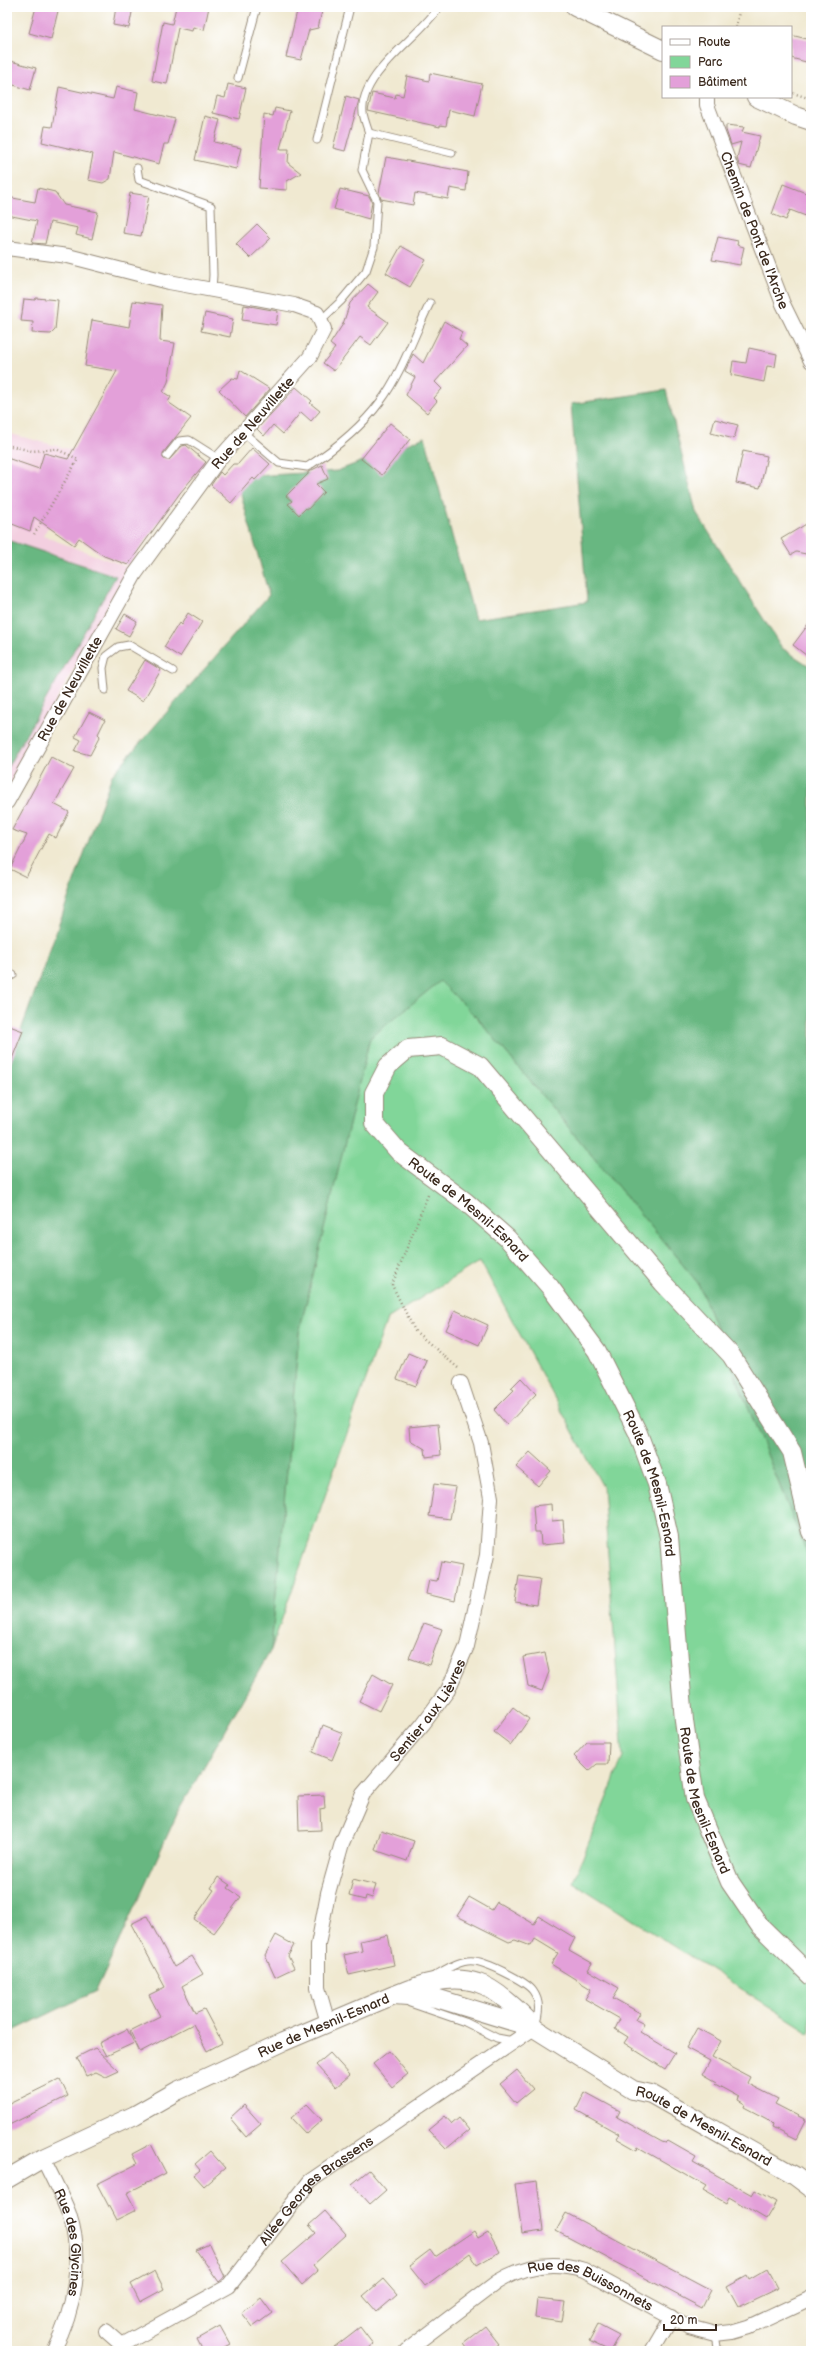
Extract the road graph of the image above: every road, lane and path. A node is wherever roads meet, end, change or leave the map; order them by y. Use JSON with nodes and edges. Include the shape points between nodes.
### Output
{"nodes":[{"id":1,"x":257,"y":7,"type":"edge"},
{"id":2,"x":350,"y":7,"type":"edge"},
{"id":3,"x":439,"y":7,"type":"edge"},
{"id":4,"x":575,"y":7,"type":"edge"},
{"id":5,"x":740,"y":7,"type":"edge"},
{"id":6,"x":736,"y":26,"type":"edge"},
{"id":7,"x":662,"y":50,"type":"edge"},
{"id":8,"x":238,"y":78,"type":"dead end"},
{"id":9,"x":792,"y":92,"type":"edge"},
{"id":10,"x":707,"y":98,"type":"edge"},
{"id":11,"x":758,"y":98,"type":"edge"},
{"id":12,"x":811,"y":99,"type":"edge"},
{"id":13,"x":811,"y":121,"type":"edge"},
{"id":14,"x":369,"y":134,"type":"junction"},
{"id":15,"x":317,"y":140,"type":"dead end"},
{"id":16,"x":452,"y":153,"type":"dead end"},
{"id":17,"x":137,"y":168,"type":"dead end"},
{"id":18,"x":7,"y":248,"type":"edge"},
{"id":19,"x":212,"y":290,"type":"junction"},
{"id":20,"x":430,"y":303,"type":"dead end"},
{"id":21,"x":320,"y":321,"type":"junction"},
{"id":22,"x":811,"y":361,"type":"edge"},
{"id":23,"x":244,"y":433,"type":"junction"},
{"id":24,"x":7,"y":445,"type":"edge"},
{"id":25,"x":167,"y":456,"type":"dead end"},
{"id":26,"x":219,"y":459,"type":"junction"},
{"id":27,"x":33,"y":536,"type":"dead end"},
{"id":28,"x":93,"y":648,"type":"junction"},
{"id":29,"x":106,"y":656,"type":"junction"},
{"id":30,"x":173,"y":671,"type":"dead end"},
{"id":31,"x":105,"y":690,"type":"dead end"},
{"id":32,"x":7,"y":802,"type":"edge"},
{"id":33,"x":435,"y":1179,"type":"junction"},
{"id":34,"x":461,"y":1383,"type":"joint"},
{"id":35,"x":811,"y":1532,"type":"edge"},
{"id":36,"x":811,"y":1976,"type":"edge"},
{"id":37,"x":421,"y":1984,"type":"junction"},
{"id":38,"x":394,"y":1995,"type":"junction"},
{"id":39,"x":328,"y":2023,"type":"junction"},
{"id":40,"x":534,"y":2028,"type":"junction"},
{"id":41,"x":516,"y":2041,"type":"junction"},
{"id":42,"x":43,"y":2158,"type":"junction"},
{"id":43,"x":7,"y":2179,"type":"edge"},
{"id":44,"x":811,"y":2188,"type":"edge"},
{"id":45,"x":811,"y":2298,"type":"edge"},
{"id":46,"x":672,"y":2317,"type":"junction"},
{"id":47,"x":106,"y":2331,"type":"dead end"},
{"id":48,"x":715,"y":2334,"type":"junction"},
{"id":49,"x":420,"y":2347,"type":"edge"},
{"id":50,"x":53,"y":2351,"type":"edge"},
{"id":51,"x":406,"y":2351,"type":"edge"},
{"id":52,"x":652,"y":2351,"type":"edge"},
{"id":53,"x":720,"y":2351,"type":"edge"}],
"edges":[{"from":1,"to":8,"type":"lane"},
{"from":2,"to":15,"type":"lane"},
{"from":3,"to":14,"type":"lane","via":[[430,20],[368,85],[363,112]]},
{"from":4,"to":7,"type":"street"},
{"from":5,"to":6,"type":"path"},
{"from":9,"to":12,"type":"path"},
{"from":10,"to":22,"type":"street","name":"Chemin de Pont de l'Arche","via":[[707,105],[783,304]]},
{"from":11,"to":13,"type":"street"},
{"from":14,"to":16,"type":"lane"},
{"from":14,"to":21,"type":"lane","via":[[362,170],[377,201],[374,247],[366,271]]},
{"from":17,"to":19,"type":"lane","via":[[139,180],[211,206]]},
{"from":18,"to":19,"type":"street","via":[[68,256],[168,282]]},
{"from":19,"to":21,"type":"street","via":[[294,305],[317,313]]},
{"from":20,"to":23,"type":"lane","via":[[384,397],[335,448],[307,467],[279,463]]},
{"from":21,"to":23,"type":"street","name":"Rue de Neuvillette","via":[[324,329],[310,357]]},
{"from":23,"to":26,"type":"street","name":"Rue de Neuvillette"},
{"from":24,"to":27,"type":"path","via":[[32,451],[56,449],[78,458]]},
{"from":25,"to":26,"type":"lane","via":[[179,442],[189,440]]},
{"from":26,"to":28,"type":"street","name":"Rue de Neuvillette","via":[[135,574]]},
{"from":28,"to":29,"type":"lane"},
{"from":28,"to":32,"type":"street","name":"Rue de Neuvillette"},
{"from":29,"to":30,"type":"lane","via":[[118,647],[129,645]]},
{"from":29,"to":31,"type":"lane","via":[[103,668]]},
{"from":33,"to":34,"type":"path","via":[[392,1285],[415,1331],[466,1373]]},
{"from":33,"to":35,"type":"street","name":"Route de Mesnil-Esnard","via":[[399,1152],[374,1123],[374,1093],[388,1066],[408,1049],[442,1046],[480,1066],[663,1283],[731,1355],[792,1452]]},
{"from":33,"to":36,"type":"street","name":"Route de Mesnil-Esnard","via":[[507,1238],[550,1287],[597,1351],[638,1433],[657,1484],[668,1537],[684,1722],[695,1799],[730,1882],[760,1926]]},
{"from":34,"to":39,"type":"street","name":"Sentier aux Lièvres","via":[[481,1443],[491,1498],[487,1555],[467,1646],[448,1690],[423,1724],[363,1794],[342,1843],[328,1893],[318,1945],[318,1988]]},
{"from":37,"to":38,"type":"street"},
{"from":37,"to":40,"type":"street","via":[[452,1980],[478,1983],[512,2004]]},
{"from":37,"to":40,"type":"lane","via":[[455,1965],[473,1960],[504,1971],[533,1991],[540,2010]]},
{"from":38,"to":39,"type":"street","name":"Rue de Mesnil-Esnard"},
{"from":38,"to":40,"type":"street","name":"Rue de Mesnil-Esnard","via":[[436,1998]]},
{"from":38,"to":41,"type":"lane","via":[[465,2022],[497,2038]]},
{"from":39,"to":42,"type":"street","name":"Rue de Mesnil-Esnard","via":[[184,2088],[135,2115]]},
{"from":40,"to":41,"type":"street","name":"Allée Georges Brassens"},
{"from":40,"to":44,"type":"street","name":"Route de Mesnil-Esnard","via":[[633,2090],[651,2094],[795,2176]]},
{"from":41,"to":47,"type":"street","name":"Allée Georges Brassens","via":[[310,2181],[229,2286],[122,2345]]},
{"from":42,"to":43,"type":"street","name":"Rue de Mesnil-Esnard"},
{"from":42,"to":50,"type":"street","name":"Rue des Glycines","via":[[69,2214],[76,2242],[74,2296],[69,2316]]},
{"from":45,"to":48,"type":"street","name":"Rue des Buissonnets","via":[[749,2327]]},
{"from":46,"to":48,"type":"street","name":"Rue des Buissonnets","via":[[689,2327]]},
{"from":46,"to":49,"type":"street","name":"Rue des Buissonnets","via":[[584,2270],[570,2266],[540,2265],[512,2273],[497,2282]]},
{"from":46,"to":52,"type":"street"},
{"from":48,"to":53,"type":"lane"},
{"from":49,"to":51,"type":"street","name":"Rue des Buissonnets"}]}
